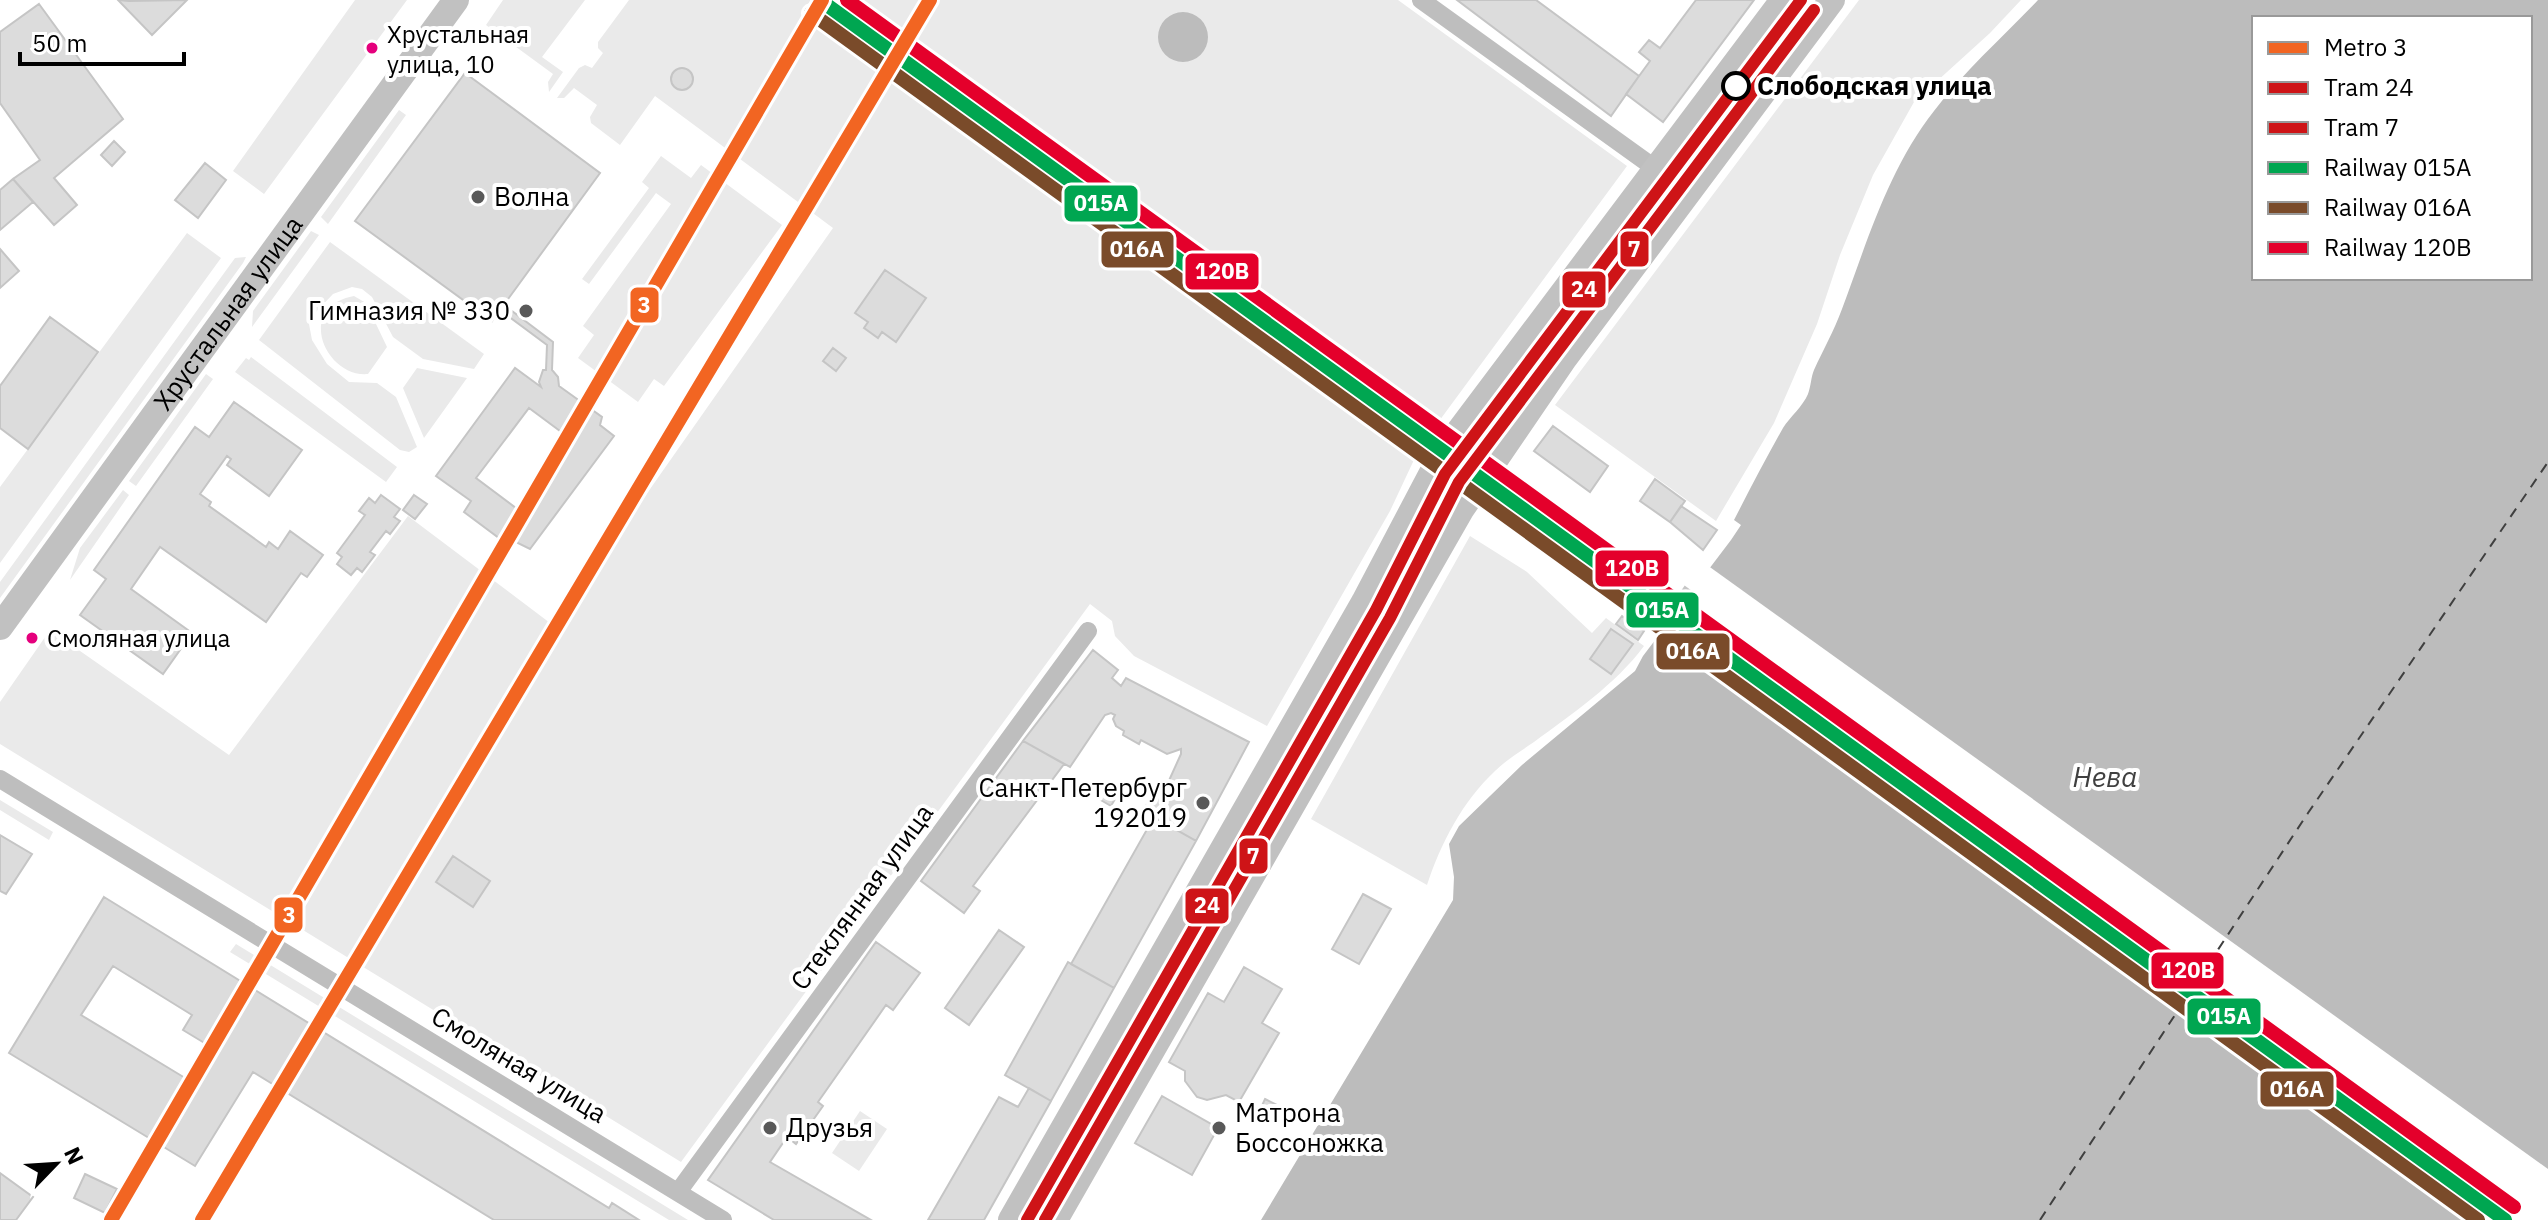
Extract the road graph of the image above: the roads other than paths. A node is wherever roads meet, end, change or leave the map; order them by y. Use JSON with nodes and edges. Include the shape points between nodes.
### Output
{"nodes":[{"id":1,"x":456,"y":0,"type":"edge"},
{"id":2,"x":1421,"y":0,"type":"edge"},
{"id":3,"x":1783,"y":0,"type":"edge"},
{"id":4,"x":1832,"y":0,"type":"edge"},
{"id":5,"x":1657,"y":170,"type":"junction"},
{"id":6,"x":1688,"y":192,"type":"junction"},
{"id":7,"x":0,"y":627,"type":"edge"},
{"id":8,"x":1088,"y":631,"type":"dead end"},
{"id":9,"x":0,"y":779,"type":"edge"},
{"id":10,"x":678,"y":1192,"type":"junction"},
{"id":11,"x":723,"y":1220,"type":"edge"},
{"id":12,"x":1011,"y":1220,"type":"edge"},
{"id":13,"x":1055,"y":1220,"type":"edge"}],
"edges":[{"from":1,"to":7,"type":"main road","name":"Хрустальная улица"},
{"from":2,"to":5,"type":"street"},
{"from":3,"to":5,"type":"main road"},
{"from":4,"to":6,"type":"main road"},
{"from":5,"to":6,"type":"street"},
{"from":5,"to":12,"type":"main road","via":[[1435,467]]},
{"from":6,"to":13,"type":"main road","via":[[1461,510]]},
{"from":8,"to":10,"type":"street","name":"Стеклянная улица"},
{"from":9,"to":10,"type":"street","name":"Смоляная улица"},
{"from":10,"to":11,"type":"street","name":"Смоляная улица"}]}
